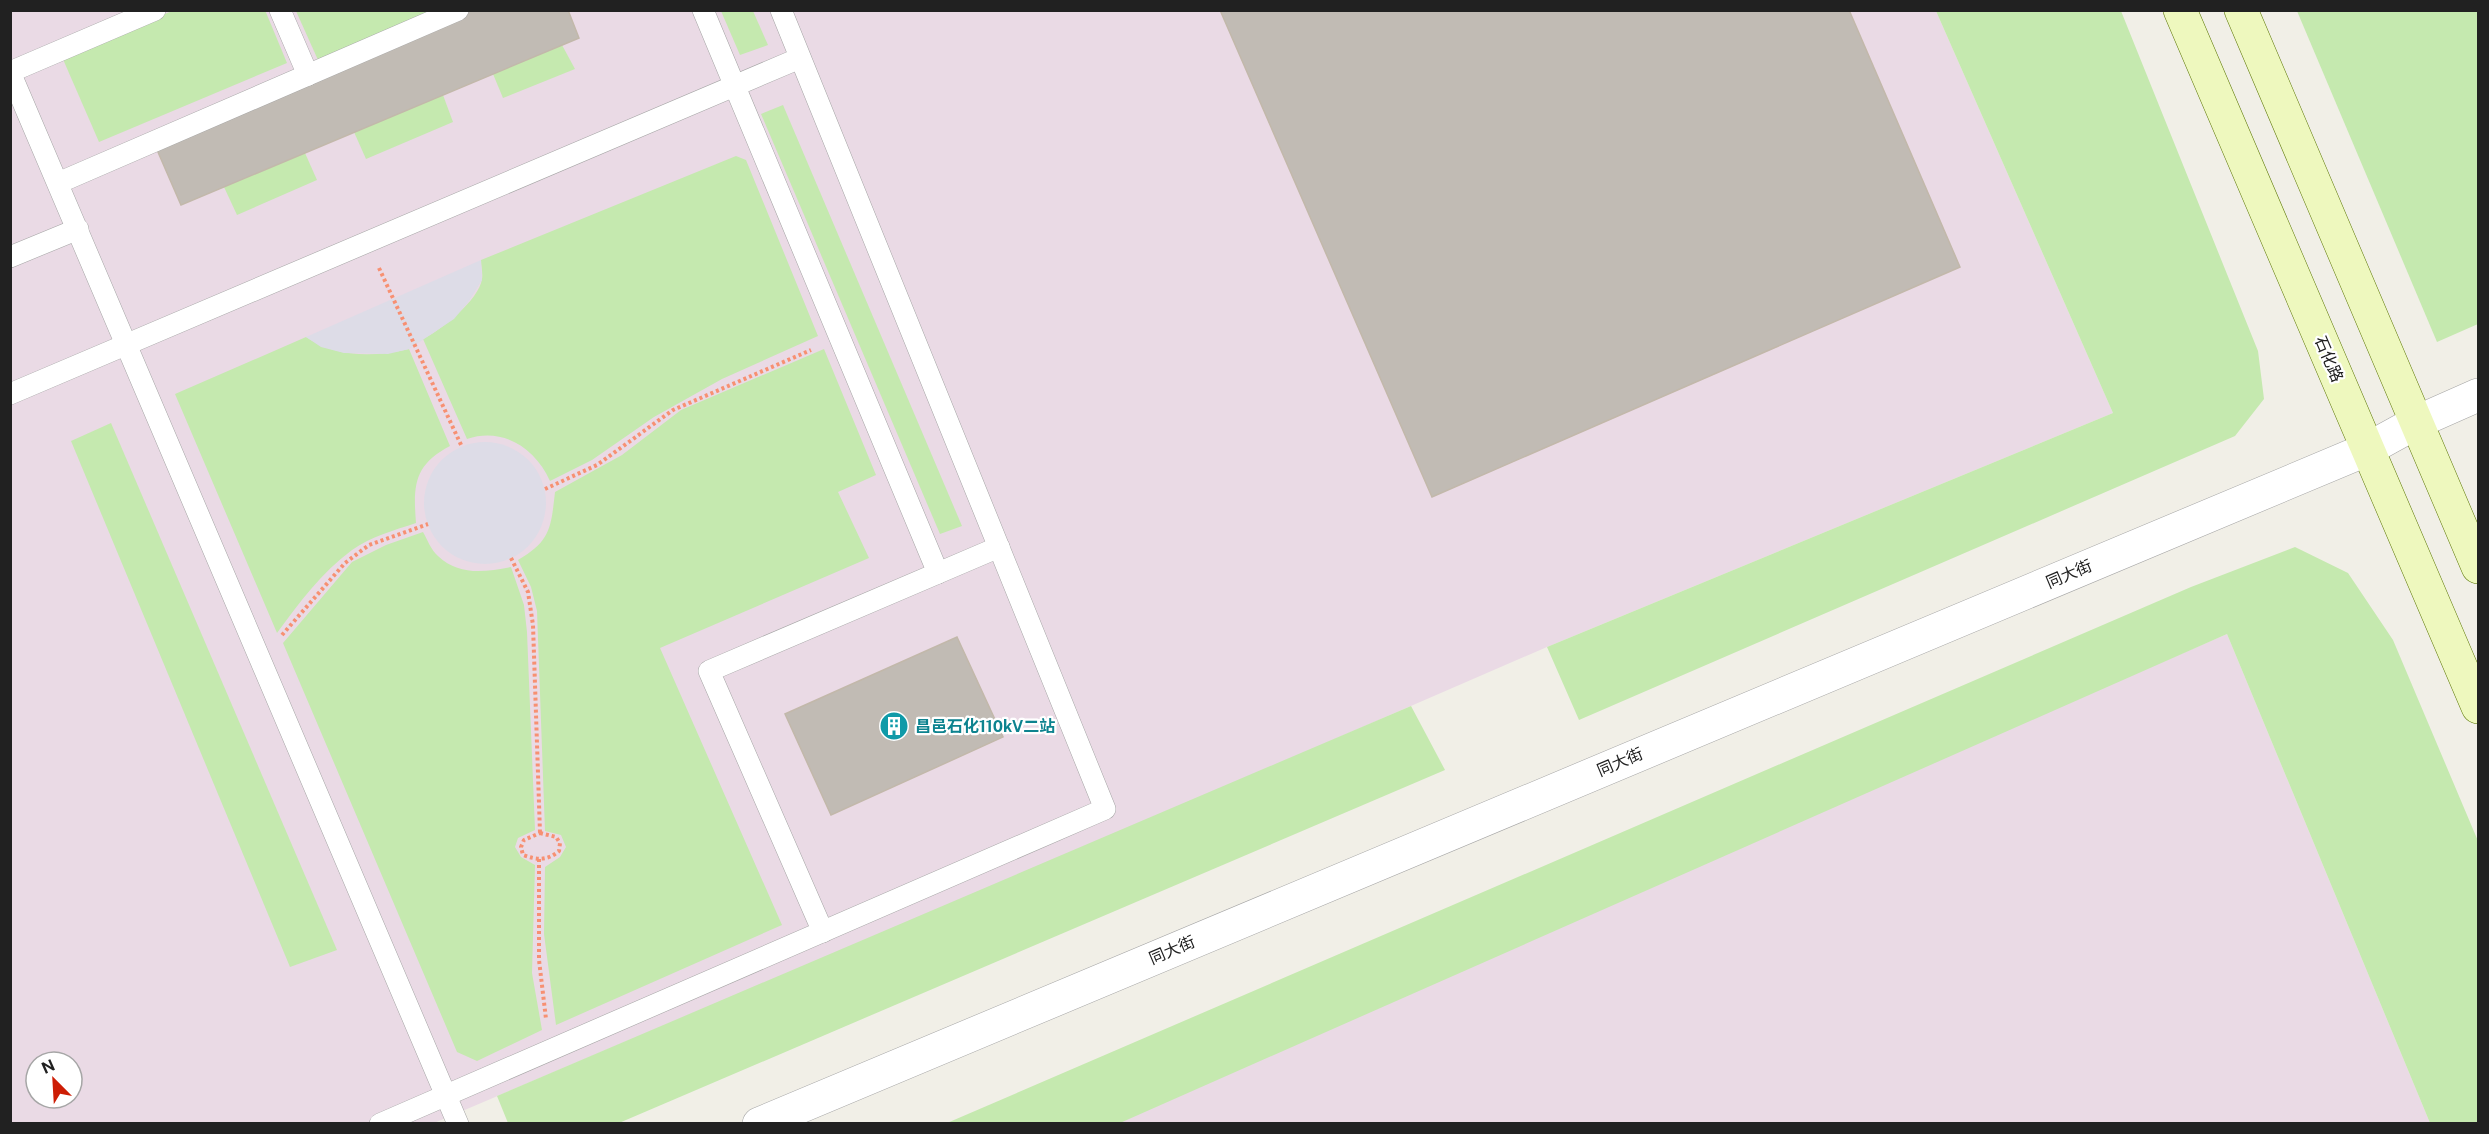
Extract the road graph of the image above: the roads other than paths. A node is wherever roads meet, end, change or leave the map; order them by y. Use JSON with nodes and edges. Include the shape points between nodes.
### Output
{"nodes":[{"id":1,"x":155,"y":10,"type":"edge"},
{"id":2,"x":280,"y":10,"type":"edge"},
{"id":3,"x":458,"y":10,"type":"edge"},
{"id":4,"x":703,"y":10,"type":"edge"},
{"id":5,"x":781,"y":10,"type":"edge"},
{"id":6,"x":2180,"y":10,"type":"edge"},
{"id":7,"x":2241,"y":10,"type":"edge"},
{"id":8,"x":800,"y":58,"type":"junction"},
{"id":9,"x":10,"y":72,"type":"edge"},
{"id":10,"x":308,"y":75,"type":"junction"},
{"id":11,"x":734,"y":88,"type":"junction"},
{"id":12,"x":58,"y":183,"type":"junction"},
{"id":13,"x":78,"y":229,"type":"junction"},
{"id":14,"x":10,"y":257,"type":"edge"},
{"id":15,"x":127,"y":345,"type":"junction"},
{"id":16,"x":10,"y":394,"type":"edge"},
{"id":17,"x":2478,"y":395,"type":"edge"},
{"id":18,"x":2417,"y":422,"type":"junction"},
{"id":19,"x":2368,"y":449,"type":"junction"},
{"id":20,"x":999,"y":548,"type":"junction"},
{"id":21,"x":2478,"y":567,"type":"edge"},
{"id":22,"x":938,"y":573,"type":"junction"},
{"id":23,"x":2478,"y":707,"type":"edge"},
{"id":24,"x":823,"y":932,"type":"junction"},
{"id":25,"x":446,"y":1095,"type":"junction"},
{"id":26,"x":380,"y":1124,"type":"edge"},
{"id":27,"x":458,"y":1124,"type":"edge"},
{"id":28,"x":759,"y":1124,"type":"edge"}],
"edges":[{"from":1,"to":9,"type":"lane"},
{"from":2,"to":10,"type":"lane"},
{"from":3,"to":10,"type":"lane"},
{"from":4,"to":11,"type":"lane"},
{"from":5,"to":8,"type":"lane"},
{"from":6,"to":19,"type":"main road","name":"石化路"},
{"from":7,"to":18,"type":"main road"},
{"from":8,"to":11,"type":"lane"},
{"from":8,"to":20,"type":"lane"},
{"from":9,"to":12,"type":"lane"},
{"from":10,"to":12,"type":"lane"},
{"from":11,"to":15,"type":"lane"},
{"from":11,"to":22,"type":"lane"},
{"from":12,"to":13,"type":"lane"},
{"from":13,"to":14,"type":"lane"},
{"from":13,"to":15,"type":"lane"},
{"from":15,"to":16,"type":"lane"},
{"from":15,"to":25,"type":"lane"},
{"from":17,"to":18,"type":"street","name":"同大街"},
{"from":18,"to":19,"type":"street","name":"同大街"},
{"from":18,"to":21,"type":"main road"},
{"from":19,"to":23,"type":"main road","name":"石化路"},
{"from":19,"to":28,"type":"street","name":"同大街"},
{"from":20,"to":22,"type":"lane"},
{"from":20,"to":24,"type":"lane","via":[[1105,809]]},
{"from":22,"to":24,"type":"lane","via":[[709,671]]},
{"from":24,"to":25,"type":"lane"},
{"from":25,"to":26,"type":"lane"},
{"from":25,"to":27,"type":"lane"}]}
